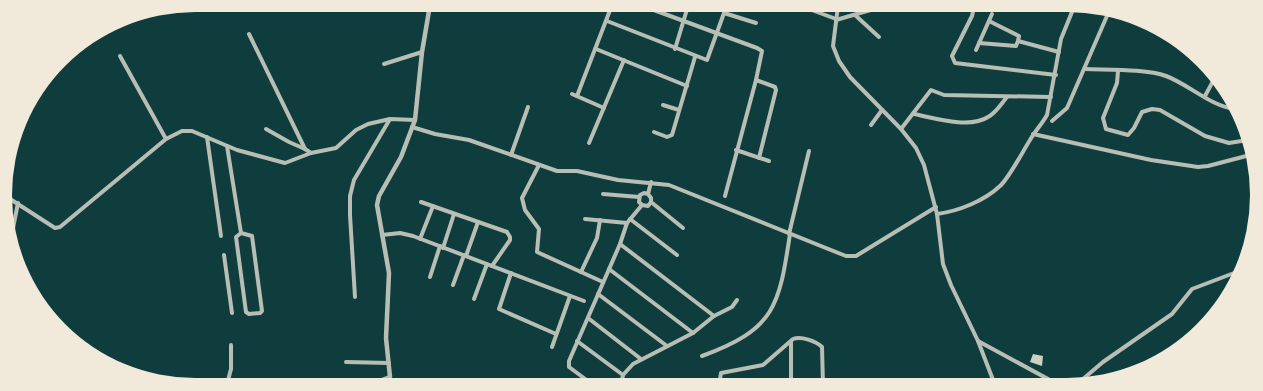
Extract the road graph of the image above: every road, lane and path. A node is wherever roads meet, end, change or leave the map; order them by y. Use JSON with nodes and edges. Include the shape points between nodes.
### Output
{"nodes":[{"id":1,"x":429,"y":12,"type":"edge"},
{"id":2,"x":610,"y":12,"type":"edge"},
{"id":3,"x":659,"y":12,"type":"edge"},
{"id":4,"x":686,"y":12,"type":"edge"},
{"id":5,"x":816,"y":12,"type":"edge"},
{"id":6,"x":837,"y":12,"type":"edge"},
{"id":7,"x":868,"y":12,"type":"edge"},
{"id":8,"x":973,"y":12,"type":"edge"},
{"id":9,"x":1072,"y":12,"type":"edge"},
{"id":10,"x":992,"y":14,"type":"dead end"},
{"id":11,"x":855,"y":15,"type":"junction"},
{"id":12,"x":1107,"y":17,"type":"edge"},
{"id":13,"x":836,"y":20,"type":"junction"},
{"id":14,"x":606,"y":21,"type":"junction"},
{"id":15,"x":684,"y":21,"type":"junction"},
{"id":16,"x":989,"y":21,"type":"junction"},
{"id":17,"x":756,"y":23,"type":"dead end"},
{"id":18,"x":717,"y":32,"type":"junction"},
{"id":19,"x":249,"y":34,"type":"dead end"},
{"id":20,"x":878,"y":37,"type":"dead end"},
{"id":21,"x":1018,"y":41,"type":"junction"},
{"id":22,"x":979,"y":43,"type":"junction"},
{"id":23,"x":596,"y":49,"type":"junction"},
{"id":24,"x":675,"y":49,"type":"junction"},
{"id":25,"x":976,"y":50,"type":"dead end"},
{"id":26,"x":422,"y":52,"type":"junction"},
{"id":27,"x":1059,"y":52,"type":"junction"},
{"id":28,"x":120,"y":56,"type":"dead end"},
{"id":29,"x":695,"y":57,"type":"junction"},
{"id":30,"x":624,"y":60,"type":"junction"},
{"id":31,"x":384,"y":64,"type":"dead end"},
{"id":32,"x":1085,"y":69,"type":"junction"},
{"id":33,"x":1118,"y":71,"type":"junction"},
{"id":34,"x":1056,"y":75,"type":"junction"},
{"id":35,"x":756,"y":80,"type":"junction"},
{"id":36,"x":1212,"y":83,"type":"edge"},
{"id":37,"x":687,"y":86,"type":"junction"},
{"id":38,"x":572,"y":94,"type":"dead end"},
{"id":39,"x":577,"y":96,"type":"junction"},
{"id":40,"x":1206,"y":96,"type":"junction"},
{"id":41,"x":1006,"y":97,"type":"junction"},
{"id":42,"x":1051,"y":97,"type":"junction"},
{"id":43,"x":663,"y":105,"type":"dead end"},
{"id":44,"x":528,"y":107,"type":"dead end"},
{"id":45,"x":1227,"y":107,"type":"edge"},
{"id":46,"x":604,"y":108,"type":"junction"},
{"id":47,"x":679,"y":110,"type":"junction"},
{"id":48,"x":882,"y":110,"type":"junction"},
{"id":49,"x":914,"y":114,"type":"junction"},
{"id":50,"x":390,"y":119,"type":"junction"},
{"id":51,"x":415,"y":120,"type":"junction"},
{"id":52,"x":1052,"y":121,"type":"dead end"},
{"id":53,"x":871,"y":125,"type":"dead end"},
{"id":54,"x":412,"y":127,"type":"junction"},
{"id":55,"x":266,"y":129,"type":"dead end"},
{"id":56,"x":900,"y":129,"type":"junction"},
{"id":57,"x":654,"y":132,"type":"dead end"},
{"id":58,"x":1033,"y":134,"type":"junction"},
{"id":59,"x":207,"y":138,"type":"junction"},
{"id":60,"x":166,"y":139,"type":"junction"},
{"id":61,"x":1242,"y":141,"type":"edge"},
{"id":62,"x":588,"y":143,"type":"dead end"},
{"id":63,"x":227,"y":146,"type":"junction"},
{"id":64,"x":305,"y":149,"type":"junction"},
{"id":65,"x":736,"y":150,"type":"junction"},
{"id":66,"x":809,"y":152,"type":"dead end"},
{"id":67,"x":311,"y":153,"type":"junction"},
{"id":68,"x":511,"y":155,"type":"junction"},
{"id":69,"x":1246,"y":156,"type":"edge"},
{"id":70,"x":759,"y":158,"type":"junction"},
{"id":71,"x":769,"y":161,"type":"dead end"},
{"id":72,"x":539,"y":165,"type":"junction"},
{"id":73,"x":651,"y":182,"type":"junction"},
{"id":74,"x":603,"y":194,"type":"dead end"},
{"id":75,"x":648,"y":194,"type":"junction"},
{"id":76,"x":724,"y":196,"type":"dead end"},
{"id":77,"x":639,"y":198,"type":"junction"},
{"id":78,"x":12,"y":199,"type":"edge"},
{"id":79,"x":421,"y":202,"type":"dead end"},
{"id":80,"x":651,"y":202,"type":"junction"},
{"id":81,"x":18,"y":203,"type":"junction"},
{"id":82,"x":433,"y":206,"type":"junction"},
{"id":83,"x":642,"y":206,"type":"junction"},
{"id":84,"x":936,"y":208,"type":"junction"},
{"id":85,"x":454,"y":214,"type":"junction"},
{"id":86,"x":937,"y":214,"type":"junction"},
{"id":87,"x":585,"y":219,"type":"dead end"},
{"id":88,"x":600,"y":220,"type":"junction"},
{"id":89,"x":14,"y":221,"type":"edge"},
{"id":90,"x":629,"y":221,"type":"junction"},
{"id":91,"x":478,"y":222,"type":"junction"},
{"id":92,"x":683,"y":228,"type":"dead end"},
{"id":93,"x":242,"y":233,"type":"junction"},
{"id":94,"x":789,"y":234,"type":"junction"},
{"id":95,"x":221,"y":236,"type":"dead end"},
{"id":96,"x":382,"y":236,"type":"junction"},
{"id":97,"x":420,"y":239,"type":"junction"},
{"id":98,"x":620,"y":244,"type":"junction"},
{"id":99,"x":442,"y":247,"type":"junction"},
{"id":100,"x":224,"y":255,"type":"dead end"},
{"id":101,"x":678,"y":255,"type":"dead end"},
{"id":102,"x":465,"y":256,"type":"junction"},
{"id":103,"x":487,"y":264,"type":"junction"},
{"id":104,"x":492,"y":266,"type":"junction"},
{"id":105,"x":610,"y":269,"type":"junction"},
{"id":106,"x":581,"y":272,"type":"junction"},
{"id":107,"x":511,"y":273,"type":"junction"},
{"id":108,"x":1233,"y":273,"type":"edge"},
{"id":109,"x":430,"y":277,"type":"dead end"},
{"id":110,"x":603,"y":282,"type":"junction"},
{"id":111,"x":453,"y":285,"type":"dead end"},
{"id":112,"x":598,"y":294,"type":"junction"},
{"id":113,"x":570,"y":296,"type":"junction"},
{"id":114,"x":355,"y":297,"type":"dead end"},
{"id":115,"x":474,"y":300,"type":"dead end"},
{"id":116,"x":737,"y":300,"type":"dead end"},
{"id":117,"x":584,"y":301,"type":"dead end"},
{"id":118,"x":232,"y":313,"type":"dead end"},
{"id":119,"x":714,"y":316,"type":"junction"},
{"id":120,"x":588,"y":318,"type":"junction"},
{"id":121,"x":693,"y":332,"type":"junction"},
{"id":122,"x":556,"y":334,"type":"junction"},
{"id":123,"x":577,"y":341,"type":"junction"},
{"id":124,"x":978,"y":341,"type":"junction"},
{"id":125,"x":791,"y":342,"type":"junction"},
{"id":126,"x":231,"y":345,"type":"dead end"},
{"id":127,"x":667,"y":346,"type":"junction"},
{"id":128,"x":552,"y":347,"type":"dead end"},
{"id":129,"x":702,"y":356,"type":"dead end"},
{"id":130,"x":641,"y":359,"type":"junction"},
{"id":131,"x":346,"y":362,"type":"dead end"},
{"id":132,"x":388,"y":363,"type":"junction"},
{"id":133,"x":623,"y":375,"type":"junction"},
{"id":134,"x":228,"y":378,"type":"edge"},
{"id":135,"x":390,"y":378,"type":"edge"},
{"id":136,"x":584,"y":378,"type":"edge"},
{"id":137,"x":622,"y":378,"type":"edge"},
{"id":138,"x":720,"y":378,"type":"edge"},
{"id":139,"x":791,"y":378,"type":"edge"},
{"id":140,"x":823,"y":378,"type":"edge"},
{"id":141,"x":992,"y":378,"type":"edge"},
{"id":142,"x":1045,"y":378,"type":"edge"},
{"id":143,"x":1085,"y":378,"type":"edge"}],
"edges":[{"from":1,"to":26,"type":"street"},
{"from":2,"to":14,"type":"street"},
{"from":3,"to":15,"type":"street"},
{"from":4,"to":15,"type":"street"},
{"from":5,"to":13,"type":"street"},
{"from":6,"to":13,"type":"street"},
{"from":7,"to":11,"type":"street"},
{"from":8,"to":34,"type":"street","via":[[952,56],[955,63]]},
{"from":9,"to":27,"type":"street"},
{"from":10,"to":16,"type":"street"},
{"from":11,"to":13,"type":"street"},
{"from":11,"to":20,"type":"street"},
{"from":12,"to":32,"type":"street"},
{"from":13,"to":48,"type":"street","via":[[834,46],[839,61]]},
{"from":14,"to":23,"type":"street"},
{"from":14,"to":24,"type":"street"},
{"from":15,"to":18,"type":"street"},
{"from":15,"to":24,"type":"street"},
{"from":16,"to":21,"type":"street","via":[[1019,36]]},
{"from":16,"to":22,"type":"street"},
{"from":17,"to":18,"type":"street","via":[[725,13]]},
{"from":18,"to":29,"type":"street","via":[[708,59]]},
{"from":18,"to":35,"type":"street","via":[[762,51]]},
{"from":19,"to":64,"type":"street"},
{"from":21,"to":22,"type":"street","via":[[1016,46]]},
{"from":21,"to":27,"type":"street"},
{"from":22,"to":25,"type":"street"},
{"from":23,"to":30,"type":"street"},
{"from":23,"to":39,"type":"street"},
{"from":24,"to":29,"type":"street"},
{"from":26,"to":31,"type":"street"},
{"from":26,"to":51,"type":"street"},
{"from":27,"to":34,"type":"street"},
{"from":28,"to":60,"type":"street"},
{"from":29,"to":37,"type":"street"},
{"from":30,"to":37,"type":"street"},
{"from":30,"to":46,"type":"street"},
{"from":32,"to":33,"type":"street"},
{"from":32,"to":52,"type":"street","via":[[1067,108]]},
{"from":33,"to":40,"type":"street","via":[[1165,76]]},
{"from":33,"to":61,"type":"street","via":[[1117,83],[1103,118],[1106,129],[1128,135],[1142,112],[1152,109],[1160,110],[1205,136],[1229,143]]},
{"from":34,"to":42,"type":"street"},
{"from":35,"to":65,"type":"street"},
{"from":35,"to":70,"type":"street","via":[[776,90]]},
{"from":36,"to":40,"type":"street"},
{"from":37,"to":47,"type":"street"},
{"from":38,"to":39,"type":"street"},
{"from":39,"to":46,"type":"street"},
{"from":40,"to":45,"type":"street"},
{"from":41,"to":42,"type":"street"},
{"from":41,"to":49,"type":"street","via":[[988,118],[974,122]]},
{"from":41,"to":49,"type":"street","via":[[944,95],[931,90]]},
{"from":42,"to":58,"type":"street","via":[[1047,115]]},
{"from":43,"to":47,"type":"street"},
{"from":44,"to":68,"type":"street"},
{"from":46,"to":62,"type":"street"},
{"from":47,"to":57,"type":"street","via":[[671,136]]},
{"from":48,"to":53,"type":"street"},
{"from":48,"to":56,"type":"street"},
{"from":49,"to":56,"type":"street"},
{"from":50,"to":51,"type":"street"},
{"from":50,"to":67,"type":"street","via":[[356,130],[336,148]]},
{"from":50,"to":114,"type":"street","via":[[354,180],[350,196]]},
{"from":51,"to":54,"type":"street"},
{"from":54,"to":68,"type":"street","via":[[470,140]]},
{"from":54,"to":96,"type":"street","via":[[377,205]]},
{"from":55,"to":64,"type":"street"},
{"from":56,"to":84,"type":"street","via":[[916,148],[924,165]]},
{"from":58,"to":69,"type":"street","via":[[1198,167]]},
{"from":58,"to":86,"type":"street","via":[[1001,186],[977,201]]},
{"from":59,"to":60,"type":"street","via":[[192,131],[182,131]]},
{"from":59,"to":63,"type":"street"},
{"from":59,"to":95,"type":"street"},
{"from":60,"to":81,"type":"street","via":[[60,227],[55,228]]},
{"from":63,"to":67,"type":"street","via":[[285,163]]},
{"from":63,"to":93,"type":"street"},
{"from":64,"to":67,"type":"street"},
{"from":65,"to":70,"type":"street"},
{"from":65,"to":76,"type":"street"},
{"from":66,"to":94,"type":"street"},
{"from":68,"to":72,"type":"street"},
{"from":70,"to":71,"type":"street"},
{"from":72,"to":73,"type":"street","via":[[557,171]]},
{"from":72,"to":106,"type":"street","via":[[522,198],[525,210],[539,228],[536,251]]},
{"from":73,"to":75,"type":"street"},
{"from":73,"to":94,"type":"street","via":[[669,185]]},
{"from":74,"to":77,"type":"street"},
{"from":75,"to":77,"type":"street","via":[[644,193]]},
{"from":75,"to":80,"type":"street"},
{"from":77,"to":83,"type":"street"},
{"from":78,"to":81,"type":"street"},
{"from":79,"to":82,"type":"street"},
{"from":80,"to":83,"type":"street"},
{"from":80,"to":92,"type":"street"},
{"from":81,"to":89,"type":"street"},
{"from":82,"to":85,"type":"street"},
{"from":82,"to":97,"type":"street"},
{"from":83,"to":90,"type":"street"},
{"from":84,"to":86,"type":"street"},
{"from":84,"to":94,"type":"street","via":[[856,256],[842,255]]},
{"from":85,"to":91,"type":"street"},
{"from":85,"to":99,"type":"street"},
{"from":86,"to":124,"type":"street","via":[[944,264]]},
{"from":87,"to":88,"type":"street"},
{"from":88,"to":90,"type":"street"},
{"from":88,"to":106,"type":"street"},
{"from":90,"to":98,"type":"street"},
{"from":90,"to":101,"type":"street"},
{"from":91,"to":102,"type":"street"},
{"from":91,"to":104,"type":"street","via":[[507,232],[510,237]]},
{"from":93,"to":93,"type":"street","via":[[252,236],[260,313],[246,312],[236,237]]},
{"from":94,"to":129,"type":"street","via":[[776,300],[764,320],[738,341]]},
{"from":96,"to":97,"type":"street","via":[[400,233]]},
{"from":96,"to":132,"type":"street","via":[[389,273]]},
{"from":97,"to":99,"type":"street"},
{"from":98,"to":105,"type":"street"},
{"from":98,"to":119,"type":"street"},
{"from":99,"to":102,"type":"street"},
{"from":99,"to":109,"type":"street"},
{"from":100,"to":118,"type":"street"},
{"from":102,"to":103,"type":"street"},
{"from":102,"to":111,"type":"street"},
{"from":103,"to":104,"type":"street"},
{"from":103,"to":115,"type":"street"},
{"from":104,"to":107,"type":"street"},
{"from":105,"to":110,"type":"street"},
{"from":105,"to":121,"type":"street"},
{"from":106,"to":110,"type":"street"},
{"from":107,"to":113,"type":"street"},
{"from":107,"to":122,"type":"street","via":[[499,310]]},
{"from":108,"to":143,"type":"street","via":[[1192,289],[1172,314]]},
{"from":110,"to":112,"type":"street"},
{"from":112,"to":120,"type":"street"},
{"from":112,"to":127,"type":"street"},
{"from":113,"to":117,"type":"street"},
{"from":113,"to":122,"type":"street"},
{"from":116,"to":119,"type":"street"},
{"from":119,"to":121,"type":"street"},
{"from":120,"to":123,"type":"street"},
{"from":120,"to":130,"type":"street"},
{"from":121,"to":127,"type":"street"},
{"from":122,"to":128,"type":"street"},
{"from":123,"to":133,"type":"street"},
{"from":123,"to":136,"type":"street","via":[[569,367]]},
{"from":124,"to":141,"type":"street"},
{"from":124,"to":142,"type":"street"},
{"from":125,"to":138,"type":"street","via":[[763,366],[721,373]]},
{"from":125,"to":139,"type":"street"},
{"from":125,"to":140,"type":"street","via":[[799,338],[822,347]]},
{"from":126,"to":134,"type":"street"},
{"from":127,"to":130,"type":"street"},
{"from":130,"to":133,"type":"street"},
{"from":131,"to":132,"type":"street"},
{"from":132,"to":135,"type":"street"},
{"from":133,"to":137,"type":"street"}]}
